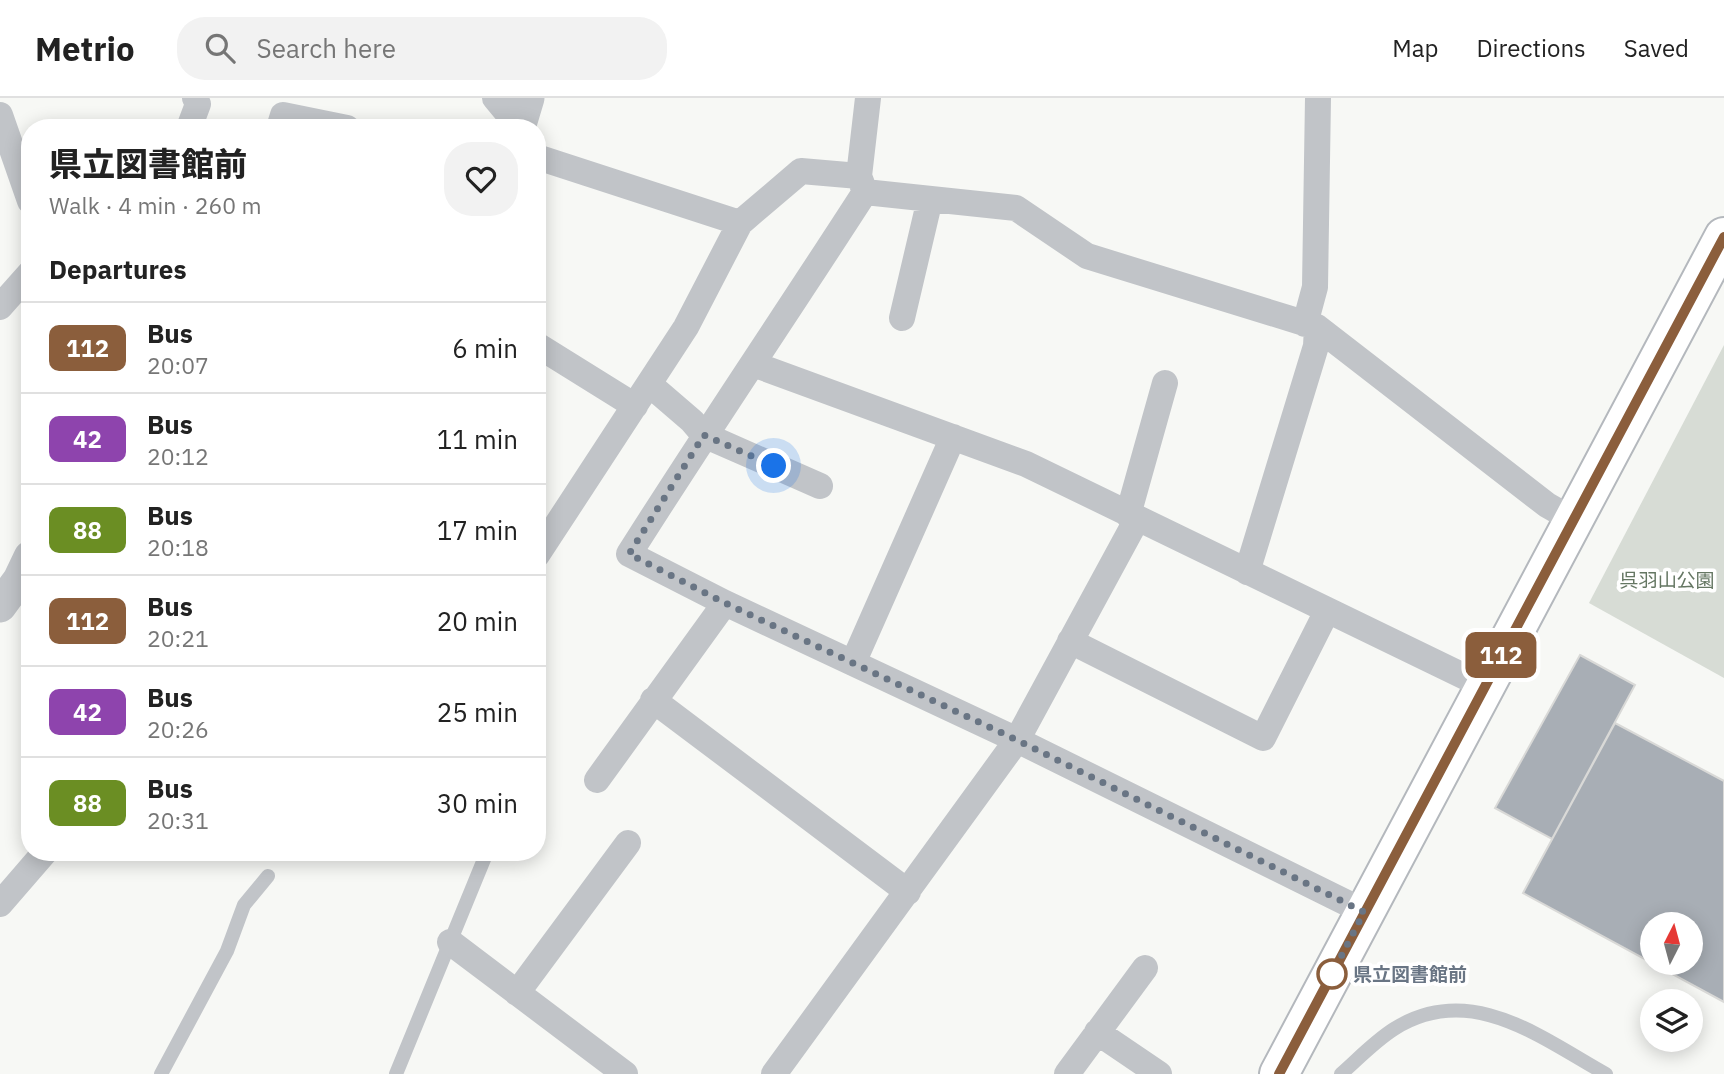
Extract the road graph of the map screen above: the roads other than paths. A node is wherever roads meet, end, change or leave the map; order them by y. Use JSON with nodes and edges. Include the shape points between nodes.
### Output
{"nodes":[{"id":1,"x":195,"y":98,"type":"edge"},
{"id":2,"x":495,"y":98,"type":"edge"},
{"id":3,"x":868,"y":98,"type":"edge"},
{"id":4,"x":1318,"y":98,"type":"edge"},
{"id":5,"x":0,"y":115,"type":"edge"},
{"id":6,"x":522,"y":117,"type":"edge"},
{"id":7,"x":192,"y":119,"type":"edge"},
{"id":8,"x":282,"y":119,"type":"edge"},
{"id":9,"x":303,"y":119,"type":"edge"},
{"id":10,"x":546,"y":160,"type":"edge"},
{"id":11,"x":21,"y":175,"type":"edge"},
{"id":12,"x":862,"y":184,"type":"junction"},
{"id":13,"x":930,"y":199,"type":"junction"},
{"id":14,"x":740,"y":223,"type":"junction"},
{"id":15,"x":1724,"y":237,"type":"edge"},
{"id":16,"x":21,"y":283,"type":"edge"},
{"id":17,"x":0,"y":307,"type":"edge"},
{"id":18,"x":902,"y":318,"type":"dead end"},
{"id":19,"x":1311,"y":326,"type":"junction"},
{"id":20,"x":546,"y":349,"type":"edge"},
{"id":21,"x":753,"y":364,"type":"junction"},
{"id":22,"x":1165,"y":383,"type":"dead end"},
{"id":23,"x":642,"y":395,"type":"junction"},
{"id":24,"x":704,"y":435,"type":"junction"},
{"id":25,"x":953,"y":437,"type":"junction"},
{"id":26,"x":820,"y":486,"type":"dead end"},
{"id":27,"x":1132,"y":517,"type":"junction"},
{"id":28,"x":1575,"y":521,"type":"junction"},
{"id":29,"x":546,"y":541,"type":"edge"},
{"id":30,"x":1247,"y":572,"type":"junction"},
{"id":31,"x":21,"y":576,"type":"edge"},
{"id":32,"x":725,"y":603,"type":"junction"},
{"id":33,"x":0,"y":606,"type":"edge"},
{"id":34,"x":1327,"y":611,"type":"junction"},
{"id":35,"x":1070,"y":641,"type":"junction"},
{"id":36,"x":853,"y":663,"type":"junction"},
{"id":37,"x":1484,"y":686,"type":"junction"},
{"id":38,"x":653,"y":700,"type":"junction"},
{"id":39,"x":1017,"y":740,"type":"junction"},
{"id":40,"x":597,"y":780,"type":"dead end"},
{"id":41,"x":628,"y":843,"type":"dead end"},
{"id":42,"x":37,"y":861,"type":"edge"},
{"id":43,"x":483,"y":861,"type":"edge"},
{"id":44,"x":268,"y":876,"type":"dead end"},
{"id":45,"x":908,"y":892,"type":"junction"},
{"id":46,"x":0,"y":904,"type":"edge"},
{"id":47,"x":1364,"y":912,"type":"junction"},
{"id":48,"x":450,"y":942,"type":"junction"},
{"id":49,"x":1145,"y":968,"type":"dead end"},
{"id":50,"x":517,"y":993,"type":"junction"},
{"id":51,"x":1097,"y":1032,"type":"junction"},
{"id":52,"x":161,"y":1074,"type":"edge"},
{"id":53,"x":396,"y":1074,"type":"edge"},
{"id":54,"x":625,"y":1074,"type":"edge"},
{"id":55,"x":774,"y":1074,"type":"edge"},
{"id":56,"x":1067,"y":1074,"type":"edge"},
{"id":57,"x":1159,"y":1074,"type":"edge"},
{"id":58,"x":1279,"y":1074,"type":"edge"},
{"id":59,"x":1341,"y":1074,"type":"edge"},
{"id":60,"x":1606,"y":1074,"type":"edge"}],
"edges":[{"from":1,"to":7,"type":"street","via":[[198,104]]},
{"from":2,"to":6,"type":"street"},
{"from":3,"to":12,"type":"street"},
{"from":4,"to":19,"type":"street"},
{"from":5,"to":11,"type":"street"},
{"from":8,"to":9,"type":"street","via":[[284,115]]},
{"from":10,"to":14,"type":"street"},
{"from":12,"to":13,"type":"street"},
{"from":12,"to":14,"type":"street","via":[[801,172]]},
{"from":12,"to":21,"type":"street"},
{"from":13,"to":18,"type":"street"},
{"from":13,"to":19,"type":"street","via":[[1016,208],[1087,256]]},
{"from":14,"to":23,"type":"street","via":[[686,327]]},
{"from":15,"to":28,"type":"main road"},
{"from":16,"to":17,"type":"street"},
{"from":19,"to":28,"type":"street","via":[[1547,505]]},
{"from":19,"to":30,"type":"street","via":[[1315,346]]},
{"from":20,"to":23,"type":"street"},
{"from":21,"to":24,"type":"street"},
{"from":21,"to":25,"type":"street"},
{"from":22,"to":27,"type":"street"},
{"from":23,"to":24,"type":"street","via":[[692,421]]},
{"from":23,"to":29,"type":"street"},
{"from":24,"to":26,"type":"street"},
{"from":24,"to":32,"type":"street","via":[[629,554]]},
{"from":25,"to":27,"type":"street","via":[[1026,464]]},
{"from":25,"to":36,"type":"street"},
{"from":27,"to":30,"type":"street"},
{"from":27,"to":35,"type":"street"},
{"from":28,"to":37,"type":"main road"},
{"from":30,"to":34,"type":"street"},
{"from":31,"to":33,"type":"street"},
{"from":32,"to":36,"type":"street"},
{"from":32,"to":38,"type":"street"},
{"from":34,"to":35,"type":"street","via":[[1263,738]]},
{"from":34,"to":37,"type":"street"},
{"from":35,"to":39,"type":"street"},
{"from":36,"to":39,"type":"street"},
{"from":37,"to":47,"type":"main road"},
{"from":38,"to":40,"type":"street"},
{"from":38,"to":45,"type":"street"},
{"from":39,"to":45,"type":"street"},
{"from":39,"to":47,"type":"street"},
{"from":41,"to":50,"type":"street"},
{"from":42,"to":46,"type":"street"},
{"from":43,"to":48,"type":"lane"},
{"from":44,"to":52,"type":"lane","via":[[244,905],[227,951]]},
{"from":45,"to":55,"type":"street"},
{"from":47,"to":58,"type":"main road"},
{"from":48,"to":50,"type":"street"},
{"from":48,"to":53,"type":"lane"},
{"from":49,"to":51,"type":"street"},
{"from":50,"to":54,"type":"street"},
{"from":51,"to":56,"type":"street"},
{"from":51,"to":57,"type":"street"},
{"from":59,"to":60,"type":"lane","via":[[1394,1029],[1422,1015],[1455,1010],[1509,1020]]}]}
